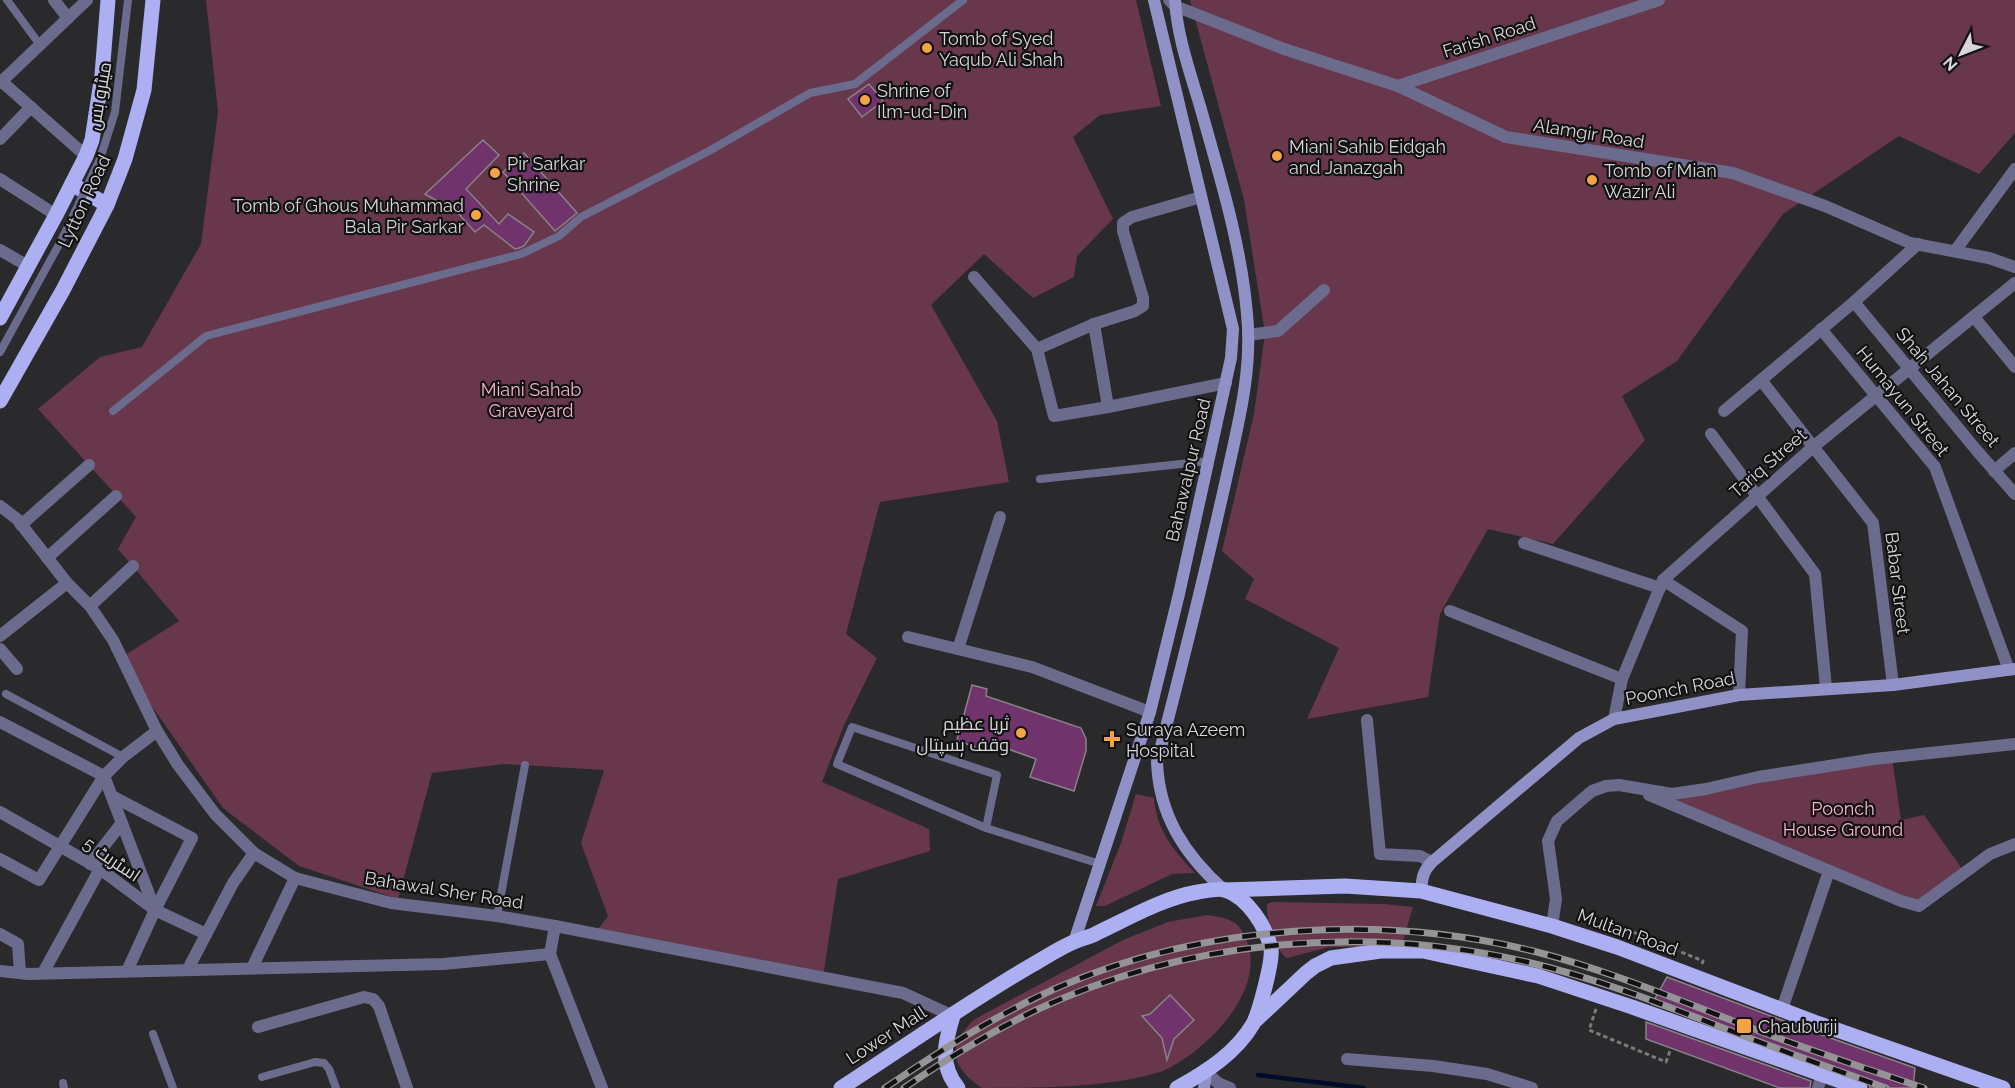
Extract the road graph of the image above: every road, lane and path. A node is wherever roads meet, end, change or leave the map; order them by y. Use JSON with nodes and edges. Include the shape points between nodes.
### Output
{"nodes":[{"id":1,"x":7,"y":0,"type":"edge"},
{"id":2,"x":54,"y":0,"type":"edge"},
{"id":3,"x":87,"y":0,"type":"edge"},
{"id":4,"x":108,"y":0,"type":"edge"},
{"id":5,"x":128,"y":0,"type":"edge"},
{"id":6,"x":153,"y":0,"type":"edge"},
{"id":7,"x":963,"y":0,"type":"edge"},
{"id":8,"x":1154,"y":0,"type":"edge"},
{"id":9,"x":1659,"y":0,"type":"edge"},
{"id":10,"x":1173,"y":2,"type":"edge"},
{"id":11,"x":68,"y":18,"type":"junction"},
{"id":12,"x":40,"y":45,"type":"junction"},
{"id":13,"x":1,"y":82,"type":"edge"},
{"id":14,"x":1398,"y":86,"type":"junction"},
{"id":15,"x":31,"y":107,"type":"junction"},
{"id":16,"x":0,"y":139,"type":"edge"},
{"id":17,"x":86,"y":156,"type":"junction"},
{"id":18,"x":2015,"y":169,"type":"edge"},
{"id":19,"x":0,"y":179,"type":"edge"},
{"id":20,"x":72,"y":184,"type":"junction"},
{"id":21,"x":1202,"y":197,"type":"junction"},
{"id":22,"x":107,"y":205,"type":"junction"},
{"id":23,"x":56,"y":215,"type":"junction"},
{"id":24,"x":1918,"y":244,"type":"junction"},
{"id":25,"x":0,"y":250,"type":"edge"},
{"id":26,"x":1955,"y":251,"type":"junction"},
{"id":27,"x":28,"y":266,"type":"junction"},
{"id":28,"x":2015,"y":267,"type":"edge"},
{"id":29,"x":974,"y":278,"type":"dead end"},
{"id":30,"x":2015,"y":283,"type":"edge"},
{"id":31,"x":1324,"y":290,"type":"dead end"},
{"id":32,"x":1854,"y":302,"type":"junction"},
{"id":33,"x":1974,"y":317,"type":"junction"},
{"id":34,"x":0,"y":318,"type":"edge"},
{"id":35,"x":1094,"y":324,"type":"junction"},
{"id":36,"x":1821,"y":329,"type":"junction"},
{"id":37,"x":1248,"y":335,"type":"junction"},
{"id":38,"x":1037,"y":349,"type":"junction"},
{"id":39,"x":0,"y":352,"type":"edge"},
{"id":40,"x":2015,"y":368,"type":"edge"},
{"id":41,"x":1910,"y":370,"type":"junction"},
{"id":42,"x":1761,"y":380,"type":"junction"},
{"id":43,"x":1226,"y":383,"type":"junction"},
{"id":44,"x":1878,"y":396,"type":"junction"},
{"id":45,"x":0,"y":401,"type":"edge"},
{"id":46,"x":1108,"y":407,"type":"junction"},
{"id":47,"x":113,"y":411,"type":"dead end"},
{"id":48,"x":1724,"y":411,"type":"dead end"},
{"id":49,"x":1711,"y":434,"type":"dead end"},
{"id":50,"x":1813,"y":447,"type":"junction"},
{"id":51,"x":2015,"y":453,"type":"edge"},
{"id":52,"x":1209,"y":461,"type":"junction"},
{"id":53,"x":89,"y":465,"type":"dead end"},
{"id":54,"x":1994,"y":471,"type":"junction"},
{"id":55,"x":1040,"y":479,"type":"dead end"},
{"id":56,"x":2015,"y":494,"type":"edge"},
{"id":57,"x":116,"y":496,"type":"dead end"},
{"id":58,"x":1757,"y":496,"type":"junction"},
{"id":59,"x":0,"y":506,"type":"edge"},
{"id":60,"x":1000,"y":517,"type":"dead end"},
{"id":61,"x":21,"y":525,"type":"junction"},
{"id":62,"x":1524,"y":543,"type":"dead end"},
{"id":63,"x":48,"y":558,"type":"junction"},
{"id":64,"x":133,"y":566,"type":"dead end"},
{"id":65,"x":67,"y":583,"type":"junction"},
{"id":66,"x":1662,"y":584,"type":"junction"},
{"id":67,"x":90,"y":606,"type":"junction"},
{"id":68,"x":1450,"y":611,"type":"dead end"},
{"id":69,"x":0,"y":636,"type":"edge"},
{"id":70,"x":908,"y":637,"type":"dead end"},
{"id":71,"x":0,"y":649,"type":"edge"},
{"id":72,"x":958,"y":649,"type":"junction"},
{"id":73,"x":17,"y":669,"type":"dead end"},
{"id":74,"x":2012,"y":670,"type":"edge"},
{"id":75,"x":1622,"y":679,"type":"junction"},
{"id":76,"x":1893,"y":685,"type":"junction"},
{"id":77,"x":1826,"y":688,"type":"junction"},
{"id":78,"x":6,"y":694,"type":"dead end"},
{"id":79,"x":1739,"y":695,"type":"junction"},
{"id":80,"x":1150,"y":712,"type":"junction"},
{"id":81,"x":1614,"y":719,"type":"junction"},
{"id":82,"x":1367,"y":720,"type":"dead end"},
{"id":83,"x":0,"y":722,"type":"edge"},
{"id":84,"x":157,"y":731,"type":"junction"},
{"id":85,"x":2015,"y":744,"type":"edge"},
{"id":86,"x":123,"y":757,"type":"junction"},
{"id":87,"x":525,"y":765,"type":"dead end"},
{"id":88,"x":104,"y":776,"type":"junction"},
{"id":89,"x":1634,"y":789,"type":"junction"},
{"id":90,"x":112,"y":796,"type":"junction"},
{"id":91,"x":0,"y":812,"type":"edge"},
{"id":92,"x":121,"y":824,"type":"junction"},
{"id":93,"x":986,"y":828,"type":"junction"},
{"id":94,"x":2015,"y":844,"type":"edge"},
{"id":95,"x":60,"y":847,"type":"junction"},
{"id":96,"x":254,"y":852,"type":"junction"},
{"id":97,"x":0,"y":859,"type":"edge"},
{"id":98,"x":1432,"y":862,"type":"junction"},
{"id":99,"x":1100,"y":864,"type":"junction"},
{"id":100,"x":95,"y":867,"type":"junction"},
{"id":101,"x":1829,"y":871,"type":"junction"},
{"id":102,"x":295,"y":878,"type":"junction"},
{"id":103,"x":1224,"y":890,"type":"junction"},
{"id":104,"x":1421,"y":891,"type":"junction"},
{"id":105,"x":155,"y":910,"type":"junction"},
{"id":106,"x":497,"y":916,"type":"junction"},
{"id":107,"x":555,"y":926,"type":"junction"},
{"id":108,"x":1552,"y":926,"type":"junction"},
{"id":109,"x":1637,"y":933,"type":"dead end"},
{"id":110,"x":0,"y":934,"type":"edge"},
{"id":111,"x":206,"y":934,"type":"junction"},
{"id":112,"x":1074,"y":942,"type":"junction"},
{"id":113,"x":550,"y":954,"type":"junction"},
{"id":114,"x":1703,"y":961,"type":"dead end"},
{"id":115,"x":252,"y":968,"type":"junction"},
{"id":116,"x":188,"y":969,"type":"junction"},
{"id":117,"x":0,"y":971,"type":"edge"},
{"id":118,"x":127,"y":971,"type":"junction"},
{"id":119,"x":20,"y":973,"type":"junction"},
{"id":120,"x":43,"y":973,"type":"junction"},
{"id":121,"x":1600,"y":996,"type":"junction"},
{"id":122,"x":1782,"y":1009,"type":"junction"},
{"id":123,"x":953,"y":1016,"type":"junction"},
{"id":124,"x":1254,"y":1022,"type":"junction"},
{"id":125,"x":258,"y":1028,"type":"dead end"},
{"id":126,"x":153,"y":1034,"type":"dead end"},
{"id":127,"x":1671,"y":1048,"type":"dead end"},
{"id":128,"x":1347,"y":1059,"type":"dead end"},
{"id":129,"x":1206,"y":1072,"type":"junction"},
{"id":130,"x":262,"y":1077,"type":"dead end"},
{"id":131,"x":1820,"y":1081,"type":"edge"},
{"id":132,"x":173,"y":1088,"type":"edge"},
{"id":133,"x":336,"y":1088,"type":"edge"},
{"id":134,"x":407,"y":1088,"type":"edge"},
{"id":135,"x":602,"y":1088,"type":"edge"},
{"id":136,"x":841,"y":1088,"type":"edge"},
{"id":137,"x":958,"y":1088,"type":"edge"},
{"id":138,"x":1177,"y":1088,"type":"edge"},
{"id":139,"x":1204,"y":1088,"type":"edge"},
{"id":140,"x":1230,"y":1088,"type":"edge"},
{"id":141,"x":1532,"y":1088,"type":"edge"},
{"id":142,"x":1860,"y":1088,"type":"edge"},
{"id":143,"x":2003,"y":1088,"type":"edge"}],
"edges":[{"from":1,"to":12,"type":"lane"},
{"from":2,"to":11,"type":"street"},
{"from":3,"to":11,"type":"street"},
{"from":4,"to":17,"type":"main road","name":"Lytton Road","via":[[98,111]]},
{"from":5,"to":39,"type":"lane","name":"میٹرو بس","bridge":true,"via":[[115,112],[100,159],[62,240]]},
{"from":6,"to":22,"type":"main road","name":"Lytton Road","via":[[144,90],[125,159]]},
{"from":7,"to":47,"type":"lane","via":[[855,84],[810,93],[581,217],[559,236],[521,254],[206,336]]},
{"from":8,"to":21,"type":"main road","name":"Bahawalpur Road"},
{"from":9,"to":14,"type":"street","name":"Farish Road"},
{"from":10,"to":14,"type":"street","name":"Alamgir Road","via":[[1284,49]]},
{"from":10,"to":37,"type":"main road","name":"Bahawalpur Road","via":[[1236,242]]},
{"from":11,"to":12,"type":"street"},
{"from":12,"to":13,"type":"street"},
{"from":13,"to":15,"type":"street"},
{"from":14,"to":24,"type":"street","name":"Alamgir Road","via":[[1506,137],[1733,173]]},
{"from":15,"to":16,"type":"street"},
{"from":15,"to":17,"type":"street"},
{"from":17,"to":20,"type":"main road","name":"Lytton Road"},
{"from":18,"to":26,"type":"street"},
{"from":19,"to":23,"type":"street"},
{"from":20,"to":22,"type":"main road"},
{"from":20,"to":23,"type":"main road","name":"Lytton Road"},
{"from":21,"to":35,"type":"street","via":[[1123,223],[1143,306]]},
{"from":21,"to":43,"type":"main road","name":"Bahawalpur Road","via":[[1233,328]]},
{"from":22,"to":45,"type":"main road","name":"Lytton Road"},
{"from":23,"to":27,"type":"main road","name":"Lytton Road"},
{"from":24,"to":26,"type":"street","name":"Alamgir Road"},
{"from":24,"to":32,"type":"street"},
{"from":25,"to":27,"type":"street"},
{"from":26,"to":28,"type":"street","name":"Alamgir Road"},
{"from":27,"to":34,"type":"main road","name":"Lytton Road"},
{"from":29,"to":38,"type":"street"},
{"from":30,"to":33,"type":"street","name":"Tariq Street"},
{"from":31,"to":37,"type":"street","via":[[1278,331]]},
{"from":32,"to":36,"type":"street"},
{"from":32,"to":41,"type":"street","name":"Shah Jahan Street"},
{"from":33,"to":40,"type":"street"},
{"from":33,"to":41,"type":"street","name":"Tariq Street"},
{"from":35,"to":38,"type":"street"},
{"from":35,"to":46,"type":"street"},
{"from":36,"to":42,"type":"street"},
{"from":36,"to":44,"type":"street","name":"Humayun Street"},
{"from":37,"to":103,"type":"main road","name":"Bahawalpur Road","via":[[1244,393],[1202,587],[1156,762],[1159,788],[1180,842]]},
{"from":38,"to":46,"type":"street","via":[[1054,416]]},
{"from":41,"to":44,"type":"street","name":"Tariq Street"},
{"from":41,"to":54,"type":"street","name":"Shah Jahan Street"},
{"from":42,"to":48,"type":"street"},
{"from":42,"to":50,"type":"street","name":"Babar Street"},
{"from":43,"to":46,"type":"street"},
{"from":43,"to":52,"type":"main road","name":"Bahawalpur Road"},
{"from":44,"to":50,"type":"street","name":"Tariq Street"},
{"from":44,"to":74,"type":"street","name":"Humayun Street","via":[[1935,467]]},
{"from":49,"to":58,"type":"street"},
{"from":50,"to":58,"type":"street","name":"Tariq Street"},
{"from":50,"to":76,"type":"street","name":"Babar Street","via":[[1873,523]]},
{"from":51,"to":54,"type":"street"},
{"from":52,"to":55,"type":"lane"},
{"from":52,"to":80,"type":"main road","name":"Bahawalpur Road"},
{"from":53,"to":61,"type":"street"},
{"from":54,"to":56,"type":"street","name":"Shah Jahan Street"},
{"from":57,"to":63,"type":"street"},
{"from":58,"to":66,"type":"street","name":"Tariq Street"},
{"from":58,"to":77,"type":"street","via":[[1815,574]]},
{"from":59,"to":61,"type":"street","name":"Bahawal Sher Road"},
{"from":60,"to":72,"type":"street"},
{"from":61,"to":63,"type":"street","name":"Bahawal Sher Road"},
{"from":62,"to":66,"type":"street"},
{"from":63,"to":65,"type":"street","name":"Bahawal Sher Road"},
{"from":64,"to":67,"type":"street"},
{"from":65,"to":67,"type":"street","name":"Bahawal Sher Road"},
{"from":65,"to":69,"type":"street"},
{"from":66,"to":75,"type":"street","name":"Tariq Street"},
{"from":66,"to":79,"type":"street","via":[[1742,631]]},
{"from":67,"to":84,"type":"street","name":"Bahawal Sher Road","via":[[113,640]]},
{"from":68,"to":75,"type":"street"},
{"from":70,"to":72,"type":"street"},
{"from":71,"to":73,"type":"street"},
{"from":72,"to":80,"type":"street","via":[[1032,667]]},
{"from":74,"to":76,"type":"main road","name":"Poonch Road"},
{"from":75,"to":81,"type":"street","name":"Tariq Street"},
{"from":76,"to":77,"type":"main road","name":"Poonch Road"},
{"from":77,"to":79,"type":"main road","name":"Poonch Road"},
{"from":78,"to":86,"type":"lane"},
{"from":79,"to":81,"type":"main road","name":"Poonch Road"},
{"from":80,"to":99,"type":"main road","name":"Bahawalpur Road"},
{"from":81,"to":98,"type":"main road","name":"Poonch Road","via":[[1579,738]]},
{"from":82,"to":98,"type":"street","via":[[1380,854],[1420,856]]},
{"from":83,"to":88,"type":"street"},
{"from":84,"to":86,"type":"street"},
{"from":84,"to":96,"type":"street","name":"Bahawal Sher Road","via":[[215,814]]},
{"from":85,"to":89,"type":"street","via":[[1874,759],[1672,794]]},
{"from":86,"to":88,"type":"street"},
{"from":87,"to":106,"type":"lane"},
{"from":88,"to":90,"type":"street"},
{"from":88,"to":95,"type":"street"},
{"from":89,"to":101,"type":"street"},
{"from":89,"to":108,"type":"street","via":[[1619,785],[1592,791],[1557,821],[1548,841],[1556,898]]},
{"from":90,"to":92,"type":"street"},
{"from":90,"to":105,"type":"street","via":[[192,838]]},
{"from":91,"to":95,"type":"street","name":"اسٹریٹ 5"},
{"from":92,"to":100,"type":"street"},
{"from":92,"to":105,"type":"street"},
{"from":93,"to":93,"type":"lane","via":[[837,764],[852,728],[998,775]]},
{"from":93,"to":99,"type":"lane"},
{"from":94,"to":101,"type":"street","via":[[1990,854],[1919,906]]},
{"from":95,"to":97,"type":"street","via":[[39,880]]},
{"from":95,"to":100,"type":"street","name":"اسٹریٹ 5"},
{"from":96,"to":102,"type":"street","name":"Bahawal Sher Road"},
{"from":96,"to":111,"type":"street"},
{"from":98,"to":104,"type":"main road","name":"Poonch Road","via":[[1422,876]]},
{"from":99,"to":112,"type":"main road","name":"Bahawalpur Road"},
{"from":100,"to":105,"type":"street","name":"اسٹریٹ 5"},
{"from":100,"to":120,"type":"street"},
{"from":101,"to":122,"type":"street"},
{"from":102,"to":106,"type":"street","name":"Bahawal Sher Road","via":[[391,903]]},
{"from":102,"to":115,"type":"street"},
{"from":103,"to":104,"type":"main road","name":"Multan Road","via":[[1345,886]]},
{"from":103,"to":112,"type":"main road","name":"Multan Road","via":[[1182,896]]},
{"from":103,"to":124,"type":"main road","via":[[1255,913],[1271,951]]},
{"from":104,"to":108,"type":"main road","name":"Multan Road"},
{"from":105,"to":111,"type":"street","name":"اسٹریٹ 5"},
{"from":105,"to":118,"type":"street"},
{"from":106,"to":107,"type":"street","name":"Bahawal Sher Road"},
{"from":107,"to":113,"type":"street"},
{"from":107,"to":123,"type":"street","name":"Bahawal Sher Road","via":[[903,993]]},
{"from":108,"to":122,"type":"main road","name":"Multan Road"},
{"from":109,"to":114,"type":"path"},
{"from":110,"to":119,"type":"street","via":[[18,944]]},
{"from":111,"to":116,"type":"street"},
{"from":112,"to":123,"type":"main road","name":"Lower Mall"},
{"from":113,"to":115,"type":"street","via":[[443,964]]},
{"from":113,"to":135,"type":"street"},
{"from":115,"to":116,"type":"street"},
{"from":116,"to":118,"type":"street"},
{"from":117,"to":119,"type":"street"},
{"from":118,"to":120,"type":"street"},
{"from":119,"to":120,"type":"street"},
{"from":121,"to":124,"type":"main road","via":[[1538,976],[1423,951],[1381,951],[1331,958],[1315,966]]},
{"from":121,"to":127,"type":"path","via":[[1588,1030],[1666,1062]]},
{"from":121,"to":131,"type":"main road"},
{"from":122,"to":143,"type":"main road","name":"Multan Road"},
{"from":123,"to":136,"type":"main road","name":"Lower Mall"},
{"from":123,"to":137,"type":"main road","via":[[944,1055],[946,1068]]},
{"from":124,"to":129,"type":"main road","via":[[1232,1050]]},
{"from":125,"to":134,"type":"street","via":[[364,997],[373,999],[379,1006]]},
{"from":126,"to":132,"type":"lane"},
{"from":128,"to":141,"type":"street","via":[[1486,1074]]},
{"from":129,"to":138,"type":"main road"},
{"from":129,"to":139,"type":"main road"},
{"from":129,"to":140,"type":"street"},
{"from":130,"to":133,"type":"lane","via":[[324,1063]]},
{"from":131,"to":142,"type":"main road"}]}
